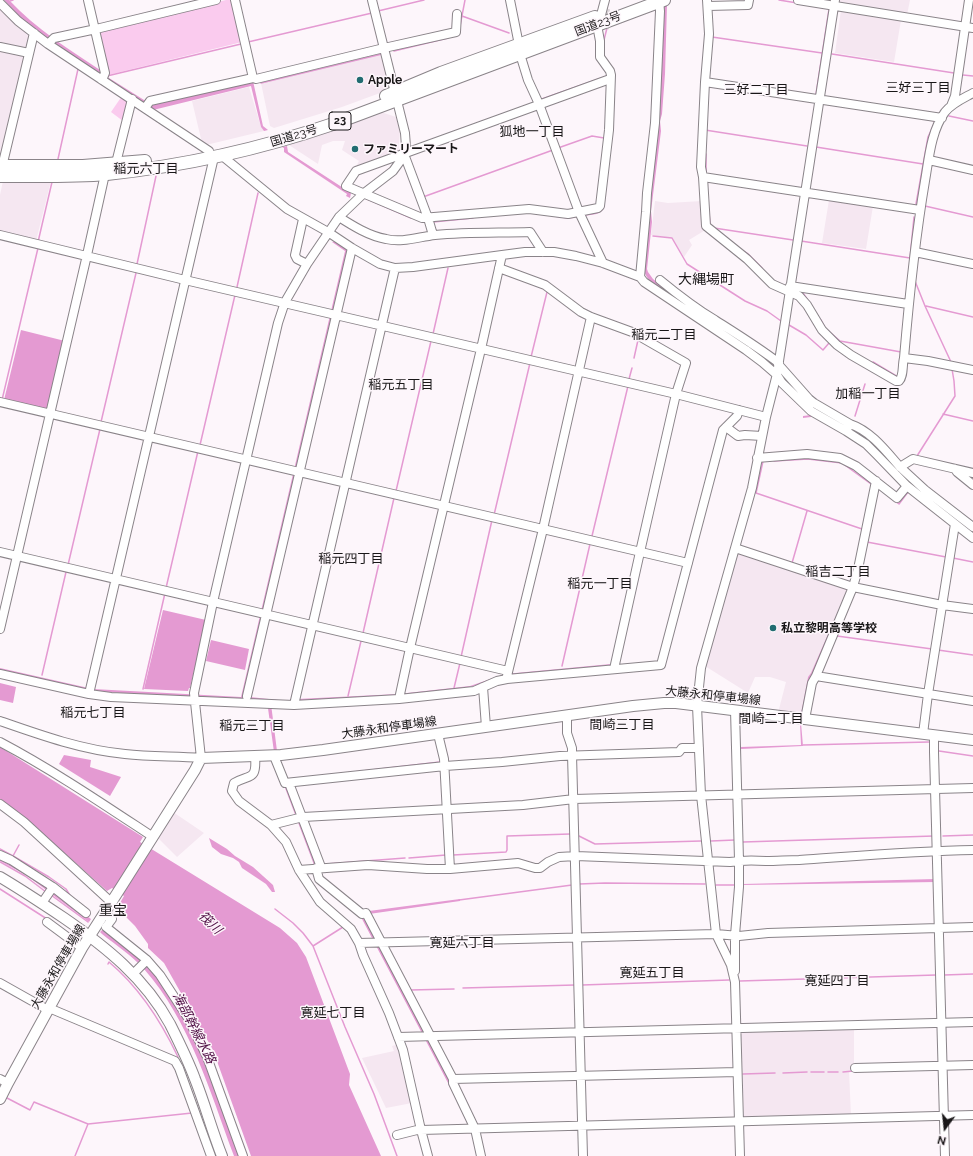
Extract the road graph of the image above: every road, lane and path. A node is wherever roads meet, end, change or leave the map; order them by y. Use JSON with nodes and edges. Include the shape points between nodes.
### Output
{"nodes":[{"id":1,"x":88,"y":0,"type":"edge"},
{"id":2,"x":216,"y":0,"type":"edge"},
{"id":3,"x":235,"y":0,"type":"edge"},
{"id":4,"x":372,"y":0,"type":"edge"},
{"id":5,"x":510,"y":0,"type":"edge"},
{"id":6,"x":641,"y":0,"type":"edge"},
{"id":7,"x":749,"y":0,"type":"edge"},
{"id":8,"x":798,"y":0,"type":"edge"},
{"id":9,"x":969,"y":0,"type":"edge"},
{"id":10,"x":660,"y":1,"type":"edge"},
{"id":11,"x":0,"y":3,"type":"edge"},
{"id":12,"x":707,"y":3,"type":"edge"},
{"id":13,"x":835,"y":3,"type":"edge"},
{"id":14,"x":603,"y":13,"type":"edge"},
{"id":15,"x":458,"y":14,"type":"dead end"},
{"id":16,"x":969,"y":27,"type":"edge"},
{"id":17,"x":96,"y":29,"type":"junction"},
{"id":18,"x":34,"y":33,"type":"junction"},
{"id":19,"x":51,"y":41,"type":"junction"},
{"id":20,"x":0,"y":46,"type":"edge"},
{"id":21,"x":384,"y":48,"type":"junction"},
{"id":22,"x":522,"y":48,"type":"junction"},
{"id":23,"x":29,"y":53,"type":"junction"},
{"id":24,"x":104,"y":77,"type":"junction"},
{"id":25,"x":253,"y":78,"type":"junction"},
{"id":26,"x":610,"y":79,"type":"junction"},
{"id":27,"x":705,"y":82,"type":"junction"},
{"id":28,"x":973,"y":93,"type":"edge"},
{"id":29,"x":395,"y":96,"type":"junction"},
{"id":30,"x":132,"y":99,"type":"junction"},
{"id":31,"x":820,"y":99,"type":"junction"},
{"id":32,"x":148,"y":104,"type":"junction"},
{"id":33,"x":539,"y":104,"type":"junction"},
{"id":34,"x":951,"y":106,"type":"junction"},
{"id":35,"x":942,"y":118,"type":"junction"},
{"id":36,"x":404,"y":154,"type":"junction"},
{"id":37,"x":215,"y":155,"type":"junction"},
{"id":38,"x":929,"y":160,"type":"junction"},
{"id":39,"x":116,"y":163,"type":"junction"},
{"id":40,"x":973,"y":170,"type":"edge"},
{"id":41,"x":1,"y":172,"type":"edge"},
{"id":42,"x":105,"y":174,"type":"junction"},
{"id":43,"x":703,"y":177,"type":"junction"},
{"id":44,"x":805,"y":193,"type":"junction"},
{"id":45,"x":363,"y":194,"type":"junction"},
{"id":46,"x":920,"y":210,"type":"junction"},
{"id":47,"x":579,"y":212,"type":"junction"},
{"id":48,"x":339,"y":217,"type":"junction"},
{"id":49,"x":428,"y":218,"type":"junction"},
{"id":50,"x":303,"y":219,"type":"junction"},
{"id":51,"x":328,"y":232,"type":"junction"},
{"id":52,"x":0,"y":235,"type":"edge"},
{"id":53,"x":433,"y":235,"type":"junction"},
{"id":54,"x":352,"y":248,"type":"junction"},
{"id":55,"x":543,"y":252,"type":"junction"},
{"id":56,"x":915,"y":252,"type":"junction"},
{"id":57,"x":87,"y":255,"type":"junction"},
{"id":58,"x":502,"y":255,"type":"junction"},
{"id":59,"x":602,"y":263,"type":"junction"},
{"id":60,"x":307,"y":264,"type":"junction"},
{"id":61,"x":973,"y":264,"type":"edge"},
{"id":62,"x":395,"y":268,"type":"junction"},
{"id":63,"x":499,"y":268,"type":"junction"},
{"id":64,"x":640,"y":276,"type":"junction"},
{"id":65,"x":185,"y":280,"type":"junction"},
{"id":66,"x":660,"y":280,"type":"dead end"},
{"id":67,"x":790,"y":289,"type":"junction"},
{"id":68,"x":285,"y":302,"type":"junction"},
{"id":69,"x":908,"y":304,"type":"junction"},
{"id":70,"x":333,"y":313,"type":"junction"},
{"id":71,"x":591,"y":317,"type":"junction"},
{"id":72,"x":382,"y":325,"type":"junction"},
{"id":73,"x":481,"y":349,"type":"junction"},
{"id":74,"x":904,"y":358,"type":"junction"},
{"id":75,"x":778,"y":368,"type":"junction"},
{"id":76,"x":973,"y":370,"type":"edge"},
{"id":77,"x":578,"y":371,"type":"junction"},
{"id":78,"x":676,"y":394,"type":"junction"},
{"id":79,"x":0,"y":402,"type":"edge"},
{"id":80,"x":739,"y":410,"type":"junction"},
{"id":81,"x":50,"y":413,"type":"junction"},
{"id":82,"x":766,"y":417,"type":"junction"},
{"id":83,"x":726,"y":427,"type":"junction"},
{"id":84,"x":848,"y":427,"type":"junction"},
{"id":85,"x":762,"y":436,"type":"junction"},
{"id":86,"x":149,"y":437,"type":"junction"},
{"id":87,"x":757,"y":458,"type":"junction"},
{"id":88,"x":246,"y":459,"type":"junction"},
{"id":89,"x":900,"y":467,"type":"junction"},
{"id":90,"x":955,"y":469,"type":"junction"},
{"id":91,"x":297,"y":471,"type":"junction"},
{"id":92,"x":973,"y":473,"type":"edge"},
{"id":93,"x":876,"y":481,"type":"junction"},
{"id":94,"x":346,"y":483,"type":"junction"},
{"id":95,"x":973,"y":485,"type":"edge"},
{"id":96,"x":907,"y":486,"type":"junction"},
{"id":97,"x":444,"y":506,"type":"junction"},
{"id":98,"x":955,"y":524,"type":"junction"},
{"id":99,"x":973,"y":527,"type":"edge"},
{"id":100,"x":543,"y":529,"type":"junction"},
{"id":101,"x":973,"y":538,"type":"edge"},
{"id":102,"x":735,"y":548,"type":"junction"},
{"id":103,"x":0,"y":552,"type":"edge"},
{"id":104,"x":640,"y":552,"type":"junction"},
{"id":105,"x":17,"y":556,"type":"junction"},
{"id":106,"x":688,"y":563,"type":"junction"},
{"id":107,"x":116,"y":580,"type":"junction"},
{"id":108,"x":853,"y":587,"type":"junction"},
{"id":109,"x":213,"y":602,"type":"junction"},
{"id":110,"x":942,"y":605,"type":"junction"},
{"id":111,"x":973,"y":609,"type":"edge"},
{"id":112,"x":264,"y":614,"type":"junction"},
{"id":113,"x":312,"y":625,"type":"junction"},
{"id":114,"x":0,"y":629,"type":"edge"},
{"id":115,"x":410,"y":648,"type":"junction"},
{"id":116,"x":614,"y":669,"type":"junction"},
{"id":117,"x":817,"y":673,"type":"junction"},
{"id":118,"x":0,"y":674,"type":"edge"},
{"id":119,"x":507,"y":675,"type":"junction"},
{"id":120,"x":483,"y":687,"type":"junction"},
{"id":121,"x":90,"y":691,"type":"junction"},
{"id":122,"x":928,"y":694,"type":"junction"},
{"id":123,"x":247,"y":696,"type":"dead end"},
{"id":124,"x":400,"y":696,"type":"junction"},
{"id":125,"x":194,"y":698,"type":"junction"},
{"id":126,"x":973,"y":701,"type":"edge"},
{"id":127,"x":294,"y":703,"type":"junction"},
{"id":128,"x":697,"y":706,"type":"junction"},
{"id":129,"x":736,"y":710,"type":"junction"},
{"id":130,"x":567,"y":716,"type":"junction"},
{"id":131,"x":805,"y":719,"type":"junction"},
{"id":132,"x":0,"y":721,"type":"edge"},
{"id":133,"x":486,"y":727,"type":"junction"},
{"id":134,"x":438,"y":734,"type":"junction"},
{"id":135,"x":923,"y":734,"type":"junction"},
{"id":136,"x":934,"y":736,"type":"junction"},
{"id":137,"x":973,"y":740,"type":"edge"},
{"id":138,"x":0,"y":742,"type":"edge"},
{"id":139,"x":699,"y":748,"type":"junction"},
{"id":140,"x":572,"y":753,"type":"junction"},
{"id":141,"x":255,"y":756,"type":"junction"},
{"id":142,"x":274,"y":756,"type":"junction"},
{"id":143,"x":201,"y":758,"type":"junction"},
{"id":144,"x":444,"y":766,"type":"junction"},
{"id":145,"x":289,"y":783,"type":"junction"},
{"id":146,"x":973,"y":788,"type":"edge"},
{"id":147,"x":935,"y":789,"type":"junction"},
{"id":148,"x":737,"y":794,"type":"junction"},
{"id":149,"x":701,"y":795,"type":"junction"},
{"id":150,"x":574,"y":799,"type":"junction"},
{"id":151,"x":0,"y":804,"type":"edge"},
{"id":152,"x":447,"y":809,"type":"junction"},
{"id":153,"x":299,"y":818,"type":"junction"},
{"id":154,"x":271,"y":825,"type":"junction"},
{"id":155,"x":153,"y":837,"type":"junction"},
{"id":156,"x":973,"y":850,"type":"edge"},
{"id":157,"x":937,"y":851,"type":"junction"},
{"id":158,"x":0,"y":855,"type":"edge"},
{"id":159,"x":576,"y":856,"type":"junction"},
{"id":160,"x":739,"y":860,"type":"junction"},
{"id":161,"x":708,"y":862,"type":"junction"},
{"id":162,"x":319,"y":868,"type":"junction"},
{"id":163,"x":450,"y":869,"type":"junction"},
{"id":164,"x":299,"y":870,"type":"junction"},
{"id":165,"x":0,"y":877,"type":"edge"},
{"id":166,"x":49,"y":893,"type":"junction"},
{"id":167,"x":111,"y":902,"type":"junction"},
{"id":168,"x":86,"y":913,"type":"dead end"},
{"id":169,"x":104,"y":914,"type":"junction"},
{"id":170,"x":47,"y":922,"type":"dead end"},
{"id":171,"x":973,"y":927,"type":"edge"},
{"id":172,"x":938,"y":928,"type":"junction"},
{"id":173,"x":716,"y":934,"type":"junction"},
{"id":174,"x":735,"y":935,"type":"junction"},
{"id":175,"x":90,"y":936,"type":"junction"},
{"id":176,"x":578,"y":938,"type":"junction"},
{"id":177,"x":359,"y":943,"type":"junction"},
{"id":178,"x":379,"y":943,"type":"junction"},
{"id":179,"x":82,"y":948,"type":"junction"},
{"id":180,"x":146,"y":961,"type":"junction"},
{"id":181,"x":135,"y":972,"type":"junction"},
{"id":182,"x":735,"y":982,"type":"junction"},
{"id":183,"x":0,"y":983,"type":"edge"},
{"id":184,"x":48,"y":1009,"type":"junction"},
{"id":185,"x":942,"y":1022,"type":"junction"},
{"id":186,"x":973,"y":1022,"type":"edge"},
{"id":187,"x":736,"y":1027,"type":"junction"},
{"id":188,"x":580,"y":1032,"type":"junction"},
{"id":189,"x":427,"y":1036,"type":"junction"},
{"id":190,"x":398,"y":1037,"type":"junction"},
{"id":191,"x":973,"y":1065,"type":"edge"},
{"id":192,"x":943,"y":1066,"type":"junction"},
{"id":193,"x":854,"y":1068,"type":"dead end"},
{"id":194,"x":737,"y":1072,"type":"junction"},
{"id":195,"x":581,"y":1075,"type":"junction"},
{"id":196,"x":453,"y":1079,"type":"junction"},
{"id":197,"x":4,"y":1081,"type":"edge"},
{"id":198,"x":0,"y":1099,"type":"edge"},
{"id":199,"x":973,"y":1115,"type":"edge"},
{"id":200,"x":944,"y":1116,"type":"junction"},
{"id":201,"x":738,"y":1122,"type":"junction"},
{"id":202,"x":582,"y":1126,"type":"junction"},
{"id":203,"x":475,"y":1128,"type":"junction"},
{"id":204,"x":421,"y":1130,"type":"junction"},
{"id":205,"x":397,"y":1135,"type":"dead end"},
{"id":206,"x":211,"y":1156,"type":"edge"},
{"id":207,"x":222,"y":1156,"type":"edge"},
{"id":208,"x":243,"y":1156,"type":"edge"},
{"id":209,"x":428,"y":1156,"type":"edge"},
{"id":210,"x":481,"y":1156,"type":"edge"},
{"id":211,"x":583,"y":1156,"type":"edge"},
{"id":212,"x":740,"y":1156,"type":"edge"},
{"id":213,"x":945,"y":1156,"type":"edge"}],
"edges":[{"from":1,"to":17,"type":"street"},
{"from":2,"to":17,"type":"street"},
{"from":3,"to":25,"type":"street"},
{"from":4,"to":21,"type":"street"},
{"from":5,"to":22,"type":"street"},
{"from":6,"to":14,"type":"highway","name":"国道23号","number":"23"},
{"from":7,"to":12,"type":"street","via":[[748,5]]},
{"from":8,"to":13,"type":"street"},
{"from":9,"to":16,"type":"street"},
{"from":10,"to":14,"type":"highway","name":"国道23号","number":"23"},
{"from":10,"to":64,"type":"street","via":[[655,123]]},
{"from":11,"to":18,"type":"street"},
{"from":12,"to":27,"type":"street"},
{"from":13,"to":16,"type":"street"},
{"from":13,"to":31,"type":"street"},
{"from":14,"to":22,"type":"highway","name":"国道23号","number":"23"},
{"from":14,"to":26,"type":"street","via":[[600,57],[610,71]]},
{"from":15,"to":21,"type":"street","via":[[456,32]]},
{"from":16,"to":34,"type":"street"},
{"from":17,"to":19,"type":"street"},
{"from":17,"to":24,"type":"street"},
{"from":18,"to":19,"type":"street"},
{"from":18,"to":23,"type":"street"},
{"from":19,"to":24,"type":"street"},
{"from":20,"to":23,"type":"street"},
{"from":21,"to":25,"type":"street"},
{"from":21,"to":29,"type":"street"},
{"from":22,"to":29,"type":"highway","name":"国道23号","number":"23"},
{"from":22,"to":33,"type":"street","via":[[528,80]]},
{"from":23,"to":41,"type":"street"},
{"from":24,"to":30,"type":"street"},
{"from":25,"to":32,"type":"street"},
{"from":26,"to":33,"type":"street"},
{"from":26,"to":47,"type":"street","via":[[609,130],[600,206]]},
{"from":27,"to":31,"type":"street"},
{"from":27,"to":43,"type":"street","via":[[701,167]]},
{"from":28,"to":34,"type":"street"},
{"from":29,"to":36,"type":"street","via":[[406,139]]},
{"from":29,"to":37,"type":"highway","name":"国道23号","number":"23","via":[[310,132]]},
{"from":30,"to":32,"type":"street"},
{"from":30,"to":39,"type":"street"},
{"from":31,"to":35,"type":"street"},
{"from":31,"to":44,"type":"street"},
{"from":32,"to":37,"type":"street"},
{"from":33,"to":36,"type":"street"},
{"from":33,"to":47,"type":"street"},
{"from":34,"to":35,"type":"street"},
{"from":35,"to":38,"type":"street","via":[[933,136]]},
{"from":36,"to":45,"type":"street","via":[[393,171]]},
{"from":36,"to":45,"type":"street","via":[[356,171],[346,186]]},
{"from":36,"to":49,"type":"street"},
{"from":37,"to":39,"type":"highway","name":"国道23号","number":"23"},
{"from":37,"to":42,"type":"highway","name":"国道23号","number":"23"},
{"from":37,"to":50,"type":"street"},
{"from":37,"to":65,"type":"street"},
{"from":38,"to":40,"type":"street"},
{"from":38,"to":46,"type":"street"},
{"from":39,"to":41,"type":"highway","name":"国道23号","number":"23"},
{"from":41,"to":42,"type":"highway","name":"国道23号","number":"23","via":[[52,176]]},
{"from":42,"to":57,"type":"street"},
{"from":43,"to":44,"type":"street"},
{"from":43,"to":67,"type":"street","via":[[706,226],[747,259],[772,284]]},
{"from":44,"to":46,"type":"street"},
{"from":44,"to":67,"type":"street"},
{"from":45,"to":48,"type":"street"},
{"from":45,"to":49,"type":"street","via":[[422,218]]},
{"from":46,"to":56,"type":"street"},
{"from":47,"to":49,"type":"street","via":[[568,214],[530,208]]},
{"from":47,"to":59,"type":"street"},
{"from":48,"to":51,"type":"street"},
{"from":48,"to":53,"type":"street","via":[[374,236],[394,241]]},
{"from":49,"to":53,"type":"street"},
{"from":50,"to":51,"type":"street"},
{"from":50,"to":60,"type":"street","via":[[295,255]]},
{"from":51,"to":54,"type":"street"},
{"from":51,"to":60,"type":"street"},
{"from":52,"to":57,"type":"street"},
{"from":53,"to":55,"type":"street","via":[[530,232]]},
{"from":54,"to":62,"type":"street","via":[[380,264]]},
{"from":54,"to":70,"type":"street"},
{"from":55,"to":58,"type":"street"},
{"from":55,"to":59,"type":"street","via":[[576,256]]},
{"from":56,"to":61,"type":"street"},
{"from":56,"to":69,"type":"street"},
{"from":57,"to":65,"type":"street"},
{"from":57,"to":81,"type":"street"},
{"from":58,"to":62,"type":"street"},
{"from":58,"to":63,"type":"street"},
{"from":59,"to":64,"type":"street"},
{"from":60,"to":68,"type":"street"},
{"from":62,"to":72,"type":"street"},
{"from":63,"to":71,"type":"street","via":[[545,285]]},
{"from":63,"to":73,"type":"street"},
{"from":64,"to":75,"type":"street","via":[[644,282],[746,350]]},
{"from":65,"to":68,"type":"street"},
{"from":65,"to":86,"type":"street"},
{"from":66,"to":75,"type":"street","via":[[713,320],[766,354]]},
{"from":67,"to":69,"type":"street"},
{"from":67,"to":74,"type":"street","via":[[807,305],[822,330],[837,345],[890,378],[896,381],[901,379]]},
{"from":67,"to":75,"type":"street"},
{"from":68,"to":70,"type":"street"},
{"from":68,"to":88,"type":"street"},
{"from":69,"to":74,"type":"street"},
{"from":70,"to":72,"type":"street"},
{"from":70,"to":91,"type":"street"},
{"from":71,"to":77,"type":"street"},
{"from":71,"to":78,"type":"street","via":[[632,332],[686,363]]},
{"from":72,"to":73,"type":"street"},
{"from":72,"to":94,"type":"street"},
{"from":73,"to":77,"type":"street"},
{"from":73,"to":97,"type":"street"},
{"from":74,"to":76,"type":"street"},
{"from":75,"to":82,"type":"street"},
{"from":75,"to":84,"type":"street","via":[[809,399]]},
{"from":75,"to":84,"type":"street","via":[[782,383],[813,412]]},
{"from":77,"to":78,"type":"street"},
{"from":77,"to":100,"type":"street"},
{"from":78,"to":80,"type":"street"},
{"from":78,"to":104,"type":"street"},
{"from":79,"to":81,"type":"street"},
{"from":80,"to":82,"type":"street"},
{"from":80,"to":83,"type":"street","via":[[737,416]]},
{"from":81,"to":86,"type":"street"},
{"from":81,"to":105,"type":"street"},
{"from":82,"to":85,"type":"street"},
{"from":83,"to":85,"type":"street","via":[[738,436]]},
{"from":83,"to":106,"type":"street","via":[[723,430]]},
{"from":84,"to":89,"type":"street","via":[[867,434]]},
{"from":84,"to":96,"type":"street"},
{"from":85,"to":87,"type":"street"},
{"from":86,"to":88,"type":"street"},
{"from":86,"to":107,"type":"street"},
{"from":87,"to":93,"type":"street","via":[[808,454],[840,458]]},
{"from":87,"to":102,"type":"street","via":[[752,488]]},
{"from":88,"to":91,"type":"street"},
{"from":88,"to":109,"type":"street"},
{"from":89,"to":90,"type":"street","via":[[913,459]]},
{"from":89,"to":99,"type":"street"},
{"from":90,"to":92,"type":"street"},
{"from":90,"to":95,"type":"street"},
{"from":91,"to":94,"type":"street"},
{"from":91,"to":112,"type":"street"},
{"from":93,"to":96,"type":"street","via":[[897,498]]},
{"from":93,"to":108,"type":"street"},
{"from":94,"to":97,"type":"street"},
{"from":94,"to":113,"type":"street"},
{"from":96,"to":98,"type":"street"},
{"from":97,"to":100,"type":"street"},
{"from":97,"to":115,"type":"street"},
{"from":98,"to":101,"type":"street"},
{"from":98,"to":110,"type":"street"},
{"from":100,"to":104,"type":"street"},
{"from":100,"to":119,"type":"street"},
{"from":102,"to":108,"type":"street"},
{"from":102,"to":128,"type":"street","via":[[701,668]]},
{"from":103,"to":105,"type":"street"},
{"from":104,"to":106,"type":"street"},
{"from":104,"to":116,"type":"street"},
{"from":105,"to":107,"type":"street"},
{"from":105,"to":114,"type":"street"},
{"from":106,"to":116,"type":"street","via":[[661,665]]},
{"from":107,"to":109,"type":"street"},
{"from":107,"to":121,"type":"street"},
{"from":108,"to":110,"type":"street"},
{"from":108,"to":117,"type":"street"},
{"from":109,"to":112,"type":"street"},
{"from":109,"to":125,"type":"street"},
{"from":110,"to":111,"type":"street"},
{"from":110,"to":122,"type":"street"},
{"from":112,"to":113,"type":"street"},
{"from":112,"to":123,"type":"street"},
{"from":113,"to":115,"type":"street"},
{"from":113,"to":127,"type":"street"},
{"from":115,"to":119,"type":"street"},
{"from":115,"to":124,"type":"street"},
{"from":116,"to":119,"type":"street"},
{"from":117,"to":122,"type":"street"},
{"from":117,"to":131,"type":"street","via":[[812,683]]},
{"from":118,"to":121,"type":"street"},
{"from":119,"to":120,"type":"street"},
{"from":120,"to":124,"type":"street","via":[[474,691]]},
{"from":120,"to":133,"type":"street"},
{"from":121,"to":125,"type":"street","via":[[111,697]]},
{"from":122,"to":126,"type":"street"},
{"from":122,"to":135,"type":"street"},
{"from":124,"to":127,"type":"street"},
{"from":125,"to":127,"type":"street","via":[[270,705]]},
{"from":125,"to":143,"type":"street"},
{"from":128,"to":129,"type":"main road","name":"大藤永和停車場線"},
{"from":128,"to":130,"type":"main road","name":"大藤永和停車場線","via":[[664,703]]},
{"from":128,"to":139,"type":"street"},
{"from":129,"to":131,"type":"main road","name":"大藤永和停車場線"},
{"from":129,"to":148,"type":"street"},
{"from":130,"to":133,"type":"main road","name":"大藤永和停車場線"},
{"from":130,"to":140,"type":"street","via":[[567,733]]},
{"from":131,"to":135,"type":"main road","name":"大藤永和停車場線"},
{"from":132,"to":143,"type":"street","via":[[80,746],[105,751]]},
{"from":133,"to":134,"type":"main road","name":"大藤永和停車場線"},
{"from":134,"to":142,"type":"main road","name":"大藤永和停車場線"},
{"from":134,"to":144,"type":"street"},
{"from":135,"to":136,"type":"main road","name":"大藤永和停車場線"},
{"from":136,"to":137,"type":"main road","name":"大藤永和停車場線"},
{"from":136,"to":147,"type":"street"},
{"from":138,"to":155,"type":"street"},
{"from":139,"to":140,"type":"street","via":[[682,748],[679,752]]},
{"from":139,"to":149,"type":"street"},
{"from":140,"to":144,"type":"street"},
{"from":140,"to":150,"type":"street"},
{"from":141,"to":142,"type":"main road","name":"大藤永和停車場線"},
{"from":141,"to":143,"type":"main road","name":"大藤永和停車場線"},
{"from":141,"to":154,"type":"street","via":[[256,767],[253,775],[234,783],[232,791],[239,802]]},
{"from":142,"to":145,"type":"street","via":[[285,783]]},
{"from":143,"to":155,"type":"main road","name":"大藤永和停車場線"},
{"from":144,"to":145,"type":"street"},
{"from":144,"to":152,"type":"street"},
{"from":145,"to":153,"type":"street"},
{"from":146,"to":147,"type":"street"},
{"from":147,"to":148,"type":"street"},
{"from":147,"to":157,"type":"street"},
{"from":148,"to":149,"type":"street"},
{"from":148,"to":160,"type":"street"},
{"from":149,"to":150,"type":"street"},
{"from":149,"to":161,"type":"street"},
{"from":150,"to":152,"type":"street"},
{"from":150,"to":159,"type":"street"},
{"from":151,"to":167,"type":"street","via":[[24,822]]},
{"from":152,"to":153,"type":"street"},
{"from":152,"to":163,"type":"street"},
{"from":153,"to":154,"type":"street"},
{"from":153,"to":162,"type":"street"},
{"from":154,"to":164,"type":"street","via":[[286,842]]},
{"from":155,"to":167,"type":"main road","name":"大藤永和停車場線"},
{"from":156,"to":157,"type":"street"},
{"from":157,"to":160,"type":"street","via":[[797,860]]},
{"from":157,"to":172,"type":"street"},
{"from":158,"to":166,"type":"street","via":[[11,860]]},
{"from":159,"to":161,"type":"street"},
{"from":159,"to":163,"type":"street","via":[[559,857],[540,868],[518,862]]},
{"from":159,"to":176,"type":"street"},
{"from":160,"to":161,"type":"street"},
{"from":160,"to":174,"type":"street"},
{"from":161,"to":173,"type":"street"},
{"from":162,"to":163,"type":"street","via":[[368,865]]},
{"from":162,"to":164,"type":"street"},
{"from":162,"to":178,"type":"street","via":[[319,879],[362,914],[366,913]]},
{"from":164,"to":177,"type":"street","via":[[320,902],[351,929]]},
{"from":165,"to":166,"type":"main road"},
{"from":166,"to":168,"type":"street","via":[[64,895]]},
{"from":166,"to":175,"type":"main road"},
{"from":167,"to":169,"type":"main road","name":"大藤永和停車場線"},
{"from":169,"to":175,"type":"main road","name":"大藤永和停車場線"},
{"from":169,"to":180,"type":"street","via":[[112,919],[106,927]]},
{"from":170,"to":179,"type":"street"},
{"from":171,"to":172,"type":"street"},
{"from":172,"to":174,"type":"street"},
{"from":172,"to":185,"type":"street"},
{"from":173,"to":174,"type":"street"},
{"from":173,"to":176,"type":"street"},
{"from":173,"to":182,"type":"street"},
{"from":174,"to":182,"type":"street"},
{"from":175,"to":179,"type":"main road","name":"大藤永和停車場線"},
{"from":175,"to":181,"type":"main road"},
{"from":176,"to":178,"type":"street"},
{"from":176,"to":188,"type":"street"},
{"from":177,"to":178,"type":"street"},
{"from":177,"to":190,"type":"street"},
{"from":178,"to":189,"type":"street"},
{"from":179,"to":184,"type":"main road","name":"大藤永和停車場線"},
{"from":180,"to":181,"type":"street"},
{"from":180,"to":208,"type":"street","via":[[160,975],[188,1018],[207,1058]]},
{"from":181,"to":207,"type":"main road","via":[[176,1035],[195,1078]]},
{"from":182,"to":187,"type":"street"},
{"from":183,"to":184,"type":"street"},
{"from":184,"to":197,"type":"main road","name":"大藤永和停車場線"},
{"from":184,"to":206,"type":"street","via":[[175,1061]]},
{"from":185,"to":186,"type":"street"},
{"from":185,"to":187,"type":"street"},
{"from":185,"to":192,"type":"street"},
{"from":187,"to":188,"type":"street"},
{"from":187,"to":194,"type":"street"},
{"from":188,"to":189,"type":"street"},
{"from":188,"to":195,"type":"street"},
{"from":189,"to":190,"type":"street"},
{"from":189,"to":196,"type":"street"},
{"from":190,"to":204,"type":"street"},
{"from":191,"to":192,"type":"street"},
{"from":192,"to":193,"type":"street"},
{"from":192,"to":200,"type":"street"},
{"from":194,"to":195,"type":"street"},
{"from":194,"to":201,"type":"street"},
{"from":195,"to":196,"type":"street"},
{"from":195,"to":202,"type":"street"},
{"from":196,"to":203,"type":"street"},
{"from":197,"to":198,"type":"main road","name":"大藤永和停車場線"},
{"from":199,"to":200,"type":"street"},
{"from":200,"to":201,"type":"street"},
{"from":200,"to":213,"type":"street"},
{"from":201,"to":202,"type":"street"},
{"from":201,"to":212,"type":"street"},
{"from":202,"to":203,"type":"street"},
{"from":202,"to":211,"type":"street"},
{"from":203,"to":204,"type":"street"},
{"from":203,"to":210,"type":"street"},
{"from":204,"to":205,"type":"street"},
{"from":204,"to":209,"type":"street"}]}
